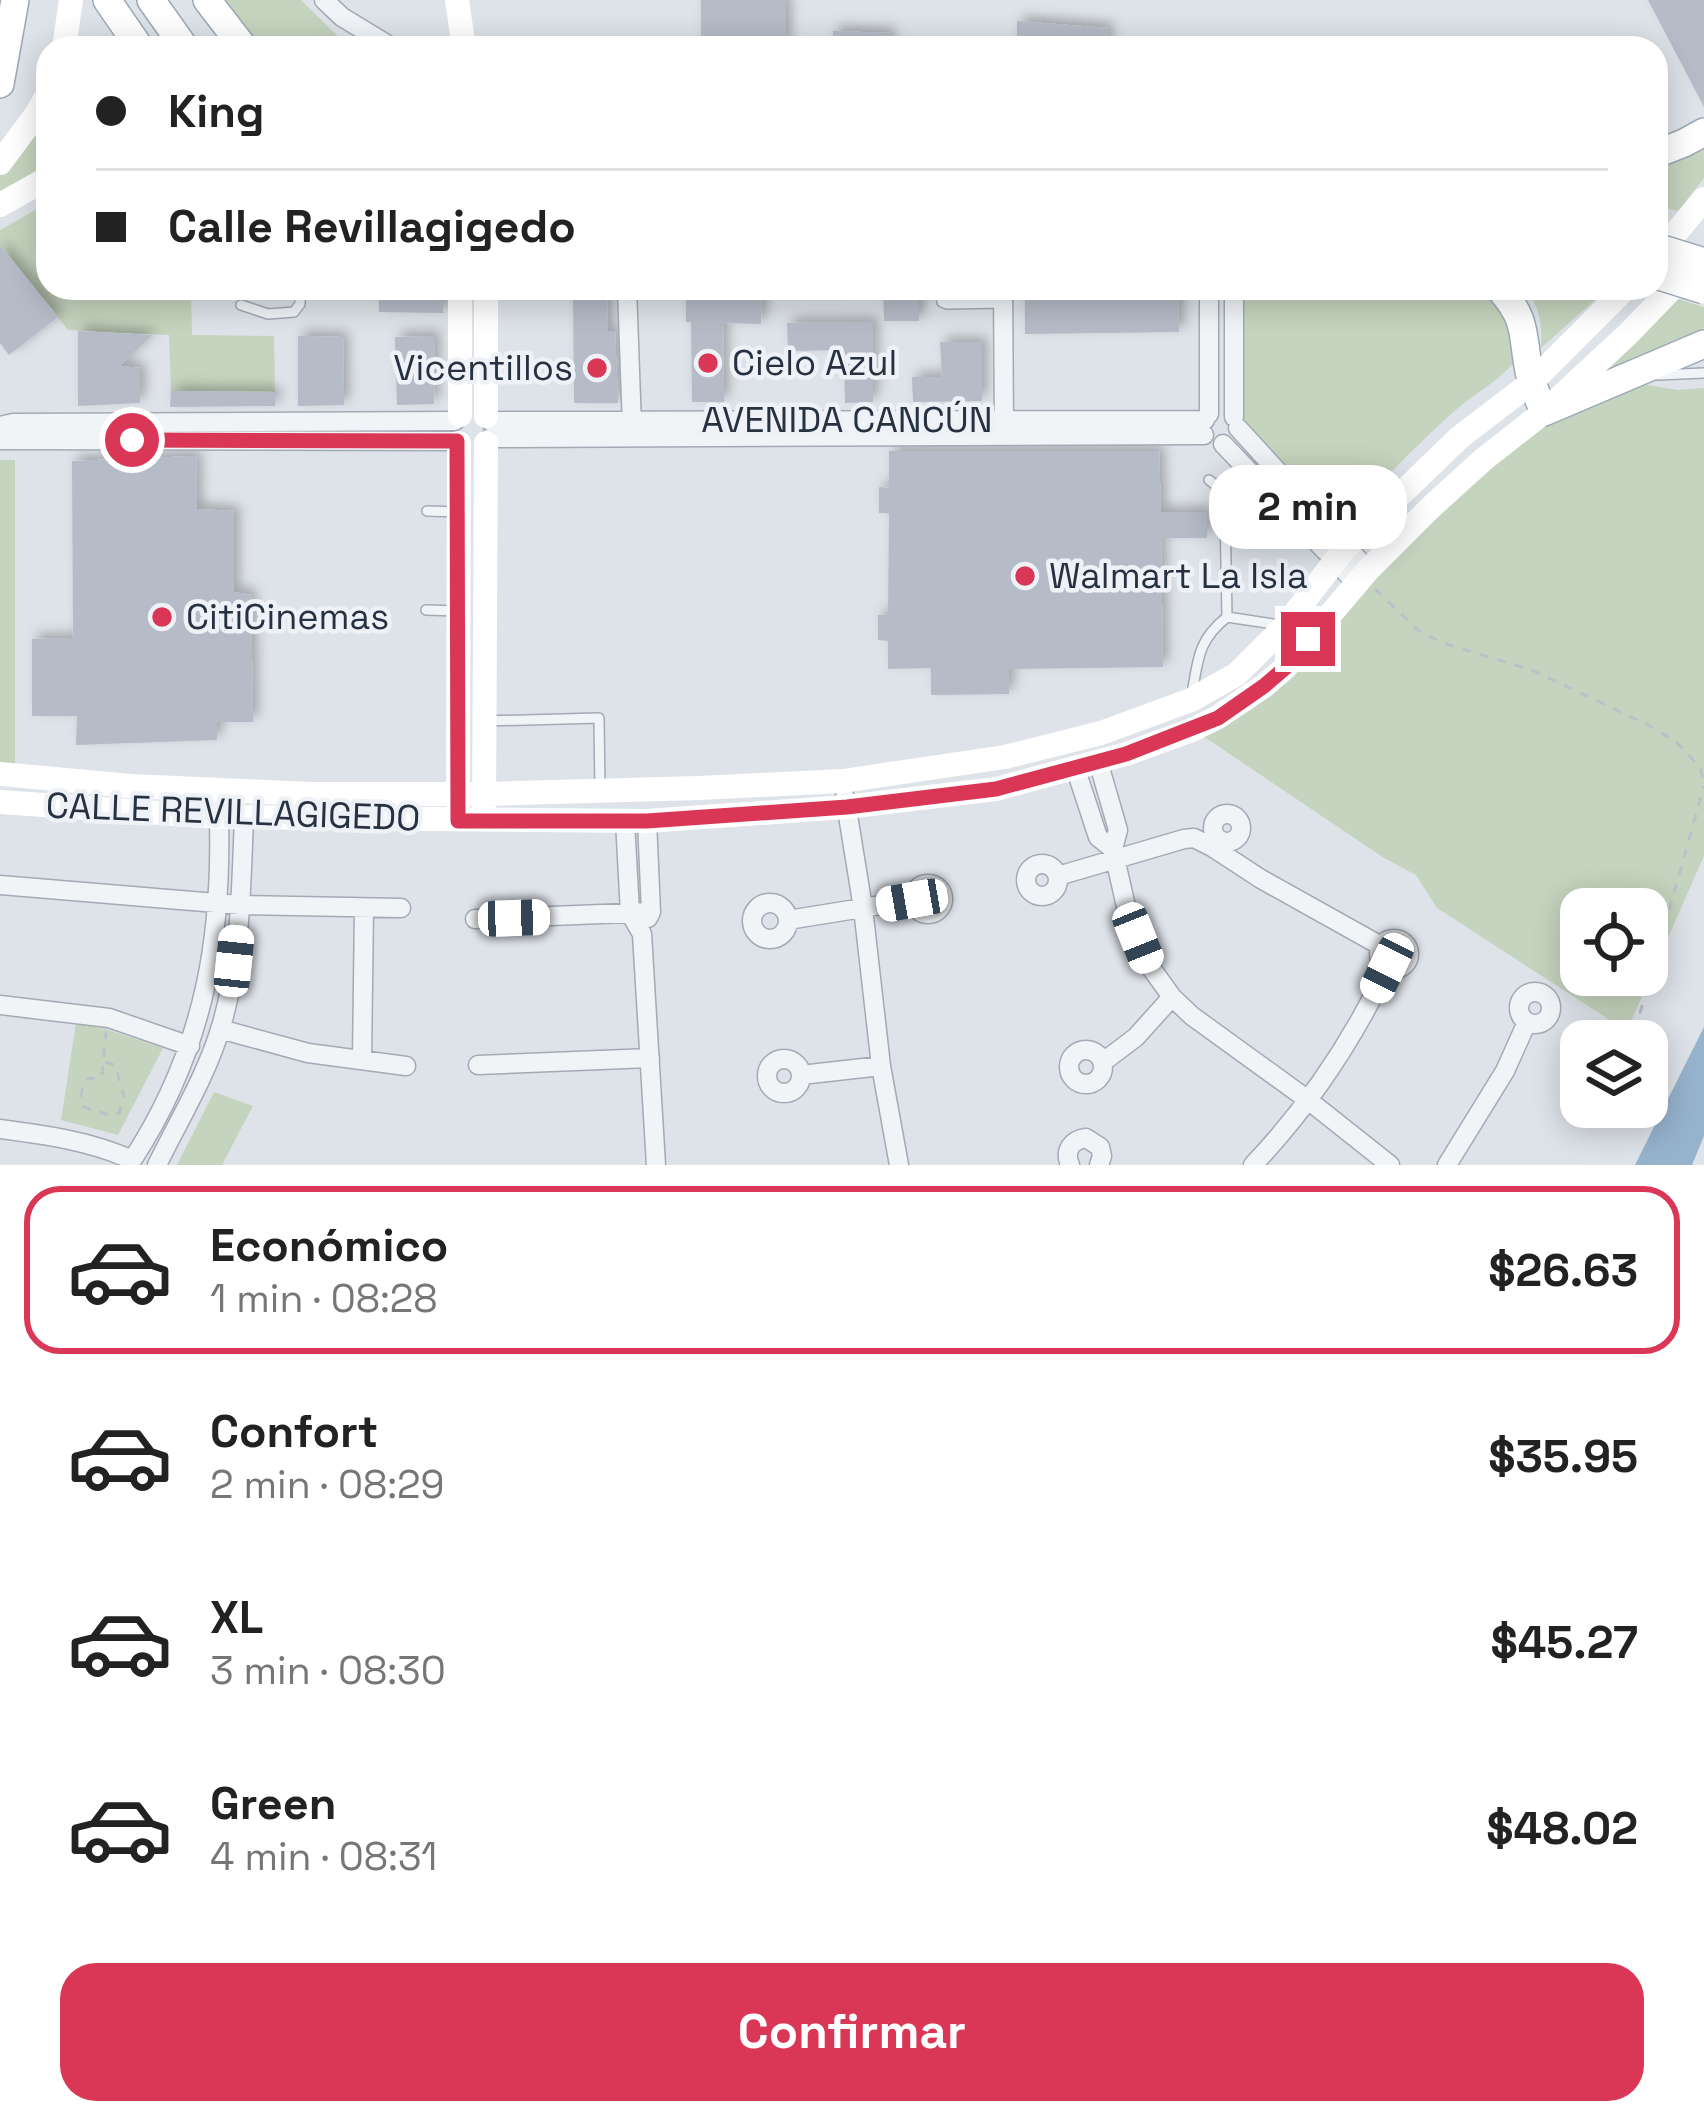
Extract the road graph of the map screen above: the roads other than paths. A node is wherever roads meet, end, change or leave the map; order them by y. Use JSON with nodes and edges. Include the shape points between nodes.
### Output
{"nodes":[{"id":1,"x":15,"y":0,"type":"edge"},
{"id":2,"x":71,"y":0,"type":"edge"},
{"id":3,"x":107,"y":0,"type":"edge"},
{"id":4,"x":151,"y":0,"type":"edge"},
{"id":5,"x":207,"y":0,"type":"edge"},
{"id":6,"x":324,"y":0,"type":"edge"},
{"id":7,"x":457,"y":0,"type":"edge"},
{"id":8,"x":66,"y":36,"type":"edge"},
{"id":9,"x":132,"y":36,"type":"edge"},
{"id":10,"x":176,"y":36,"type":"edge"},
{"id":11,"x":235,"y":36,"type":"edge"},
{"id":12,"x":372,"y":36,"type":"edge"},
{"id":13,"x":462,"y":36,"type":"edge"},
{"id":14,"x":0,"y":84,"type":"edge"},
{"id":15,"x":36,"y":114,"type":"edge"},
{"id":16,"x":1704,"y":131,"type":"edge"},
{"id":17,"x":1668,"y":148,"type":"edge"},
{"id":18,"x":0,"y":163,"type":"edge"},
{"id":19,"x":36,"y":185,"type":"edge"},
{"id":20,"x":1704,"y":199,"type":"edge"},
{"id":21,"x":0,"y":205,"type":"edge"},
{"id":22,"x":1668,"y":242,"type":"edge"},
{"id":23,"x":1668,"y":251,"type":"edge"},
{"id":24,"x":1704,"y":252,"type":"edge"},
{"id":25,"x":1704,"y":262,"type":"edge"},
{"id":26,"x":1668,"y":279,"type":"edge"},
{"id":27,"x":1704,"y":290,"type":"edge"},
{"id":28,"x":1668,"y":291,"type":"edge"},
{"id":29,"x":300,"y":300,"type":"edge"},
{"id":30,"x":460,"y":300,"type":"edge"},
{"id":31,"x":486,"y":300,"type":"edge"},
{"id":32,"x":627,"y":300,"type":"edge"},
{"id":33,"x":942,"y":300,"type":"edge"},
{"id":34,"x":975,"y":300,"type":"edge"},
{"id":35,"x":1003,"y":300,"type":"edge"},
{"id":36,"x":1209,"y":300,"type":"edge"},
{"id":37,"x":1234,"y":300,"type":"edge"},
{"id":38,"x":1508,"y":300,"type":"edge"},
{"id":39,"x":1614,"y":300,"type":"edge"},
{"id":40,"x":1660,"y":300,"type":"edge"},
{"id":41,"x":241,"y":305,"type":"dead end"},
{"id":42,"x":1704,"y":344,"type":"edge"},
{"id":43,"x":1704,"y":373,"type":"edge"},
{"id":44,"x":1617,"y":381,"type":"junction"},
{"id":45,"x":1532,"y":382,"type":"junction"},
{"id":46,"x":1544,"y":412,"type":"junction"},
{"id":47,"x":1236,"y":423,"type":"junction"},
{"id":48,"x":0,"y":426,"type":"edge"},
{"id":49,"x":632,"y":428,"type":"junction"},
{"id":50,"x":1004,"y":428,"type":"junction"},
{"id":51,"x":1210,"y":428,"type":"junction"},
{"id":52,"x":458,"y":430,"type":"junction"},
{"id":53,"x":488,"y":430,"type":"junction"},
{"id":54,"x":0,"y":440,"type":"edge"},
{"id":55,"x":1209,"y":480,"type":"dead end"},
{"id":56,"x":427,"y":511,"type":"dead end"},
{"id":57,"x":459,"y":512,"type":"junction"},
{"id":58,"x":1340,"y":554,"type":"junction"},
{"id":59,"x":1366,"y":580,"type":"junction"},
{"id":60,"x":426,"y":610,"type":"dead end"},
{"id":61,"x":458,"y":610,"type":"junction"},
{"id":62,"x":1227,"y":616,"type":"junction"},
{"id":63,"x":1285,"y":626,"type":"junction"},
{"id":64,"x":1191,"y":700,"type":"junction"},
{"id":65,"x":485,"y":721,"type":"junction"},
{"id":66,"x":1086,"y":764,"type":"junction"},
{"id":67,"x":0,"y":774,"type":"edge"},
{"id":68,"x":843,"y":781,"type":"junction"},
{"id":69,"x":218,"y":791,"type":"junction"},
{"id":70,"x":600,"y":791,"type":"junction"},
{"id":71,"x":472,"y":794,"type":"junction"},
{"id":72,"x":0,"y":802,"type":"edge"},
{"id":73,"x":847,"y":807,"type":"junction"},
{"id":74,"x":231,"y":818,"type":"junction"},
{"id":75,"x":458,"y":821,"type":"junction"},
{"id":76,"x":636,"y":821,"type":"junction"},
{"id":77,"x":484,"y":822,"type":"junction"},
{"id":78,"x":1114,"y":855,"type":"junction"},
{"id":79,"x":1058,"y":876,"type":"dead end"},
{"id":80,"x":0,"y":885,"type":"edge"},
{"id":81,"x":912,"y":900,"type":"dead end"},
{"id":82,"x":216,"y":902,"type":"junction"},
{"id":83,"x":240,"y":904,"type":"junction"},
{"id":84,"x":364,"y":908,"type":"junction"},
{"id":85,"x":400,"y":908,"type":"dead end"},
{"id":86,"x":863,"y":908,"type":"junction"},
{"id":87,"x":650,"y":912,"type":"junction"},
{"id":88,"x":630,"y":913,"type":"junction"},
{"id":89,"x":476,"y":920,"type":"dead end"},
{"id":90,"x":788,"y":920,"type":"dead end"},
{"id":91,"x":641,"y":934,"type":"junction"},
{"id":92,"x":1381,"y":946,"type":"junction"},
{"id":93,"x":1387,"y":968,"type":"junction"},
{"id":94,"x":1172,"y":998,"type":"junction"},
{"id":95,"x":0,"y":1005,"type":"edge"},
{"id":96,"x":1527,"y":1022,"type":"dead end"},
{"id":97,"x":220,"y":1029,"type":"junction"},
{"id":98,"x":190,"y":1046,"type":"junction"},
{"id":99,"x":650,"y":1058,"type":"junction"},
{"id":100,"x":362,"y":1060,"type":"junction"},
{"id":101,"x":1103,"y":1062,"type":"dead end"},
{"id":102,"x":478,"y":1065,"type":"dead end"},
{"id":103,"x":406,"y":1066,"type":"dead end"},
{"id":104,"x":881,"y":1066,"type":"junction"},
{"id":105,"x":800,"y":1075,"type":"dead end"},
{"id":106,"x":177,"y":1080,"type":"junction"},
{"id":107,"x":197,"y":1090,"type":"junction"},
{"id":108,"x":1308,"y":1100,"type":"junction"},
{"id":109,"x":0,"y":1129,"type":"edge"},
{"id":110,"x":130,"y":1162,"type":"edge"},
{"id":111,"x":1064,"y":1162,"type":"edge"},
{"id":112,"x":157,"y":1165,"type":"edge"},
{"id":113,"x":656,"y":1165,"type":"edge"},
{"id":114,"x":899,"y":1165,"type":"edge"},
{"id":115,"x":1100,"y":1165,"type":"edge"},
{"id":116,"x":1253,"y":1165,"type":"edge"},
{"id":117,"x":1390,"y":1165,"type":"edge"},
{"id":118,"x":1447,"y":1165,"type":"edge"}],
"edges":[{"from":1,"to":14,"type":"main road"},
{"from":2,"to":8,"type":"street"},
{"from":3,"to":9,"type":"main road"},
{"from":4,"to":10,"type":"main road"},
{"from":5,"to":11,"type":"main road"},
{"from":6,"to":12,"type":"street"},
{"from":7,"to":13,"type":"street"},
{"from":15,"to":18,"type":"street"},
{"from":16,"to":17,"type":"main road"},
{"from":19,"to":21,"type":"street"},
{"from":20,"to":22,"type":"street"},
{"from":23,"to":25,"type":"main road","bridge":true},
{"from":24,"to":28,"type":"street","name":"CALLE REVILLAGIGEDO"},
{"from":26,"to":27,"type":"main road","bridge":true},
{"from":29,"to":41,"type":"lane","via":[[293,312]]},
{"from":30,"to":52,"type":"street"},
{"from":31,"to":53,"type":"street"},
{"from":32,"to":49,"type":"street"},
{"from":33,"to":34,"type":"lane"},
{"from":35,"to":50,"type":"street"},
{"from":36,"to":51,"type":"street"},
{"from":37,"to":47,"type":"street"},
{"from":38,"to":45,"type":"main road","via":[[1526,331]]},
{"from":39,"to":45,"type":"street","name":"CALLE REVILLAGIGEDO"},
{"from":40,"to":46,"type":"street","name":"CALLE REVILLAGIGEDO"},
{"from":42,"to":44,"type":"main road"},
{"from":43,"to":44,"type":"lane"},
{"from":44,"to":46,"type":"main road"},
{"from":45,"to":46,"type":"main road"},
{"from":45,"to":58,"type":"street","name":"CALLE REVILLAGIGEDO","via":[[1460,437]]},
{"from":46,"to":59,"type":"street","name":"CALLE REVILLAGIGEDO","via":[[1454,484]]},
{"from":47,"to":51,"type":"street","via":[[1233,439]]},
{"from":47,"to":51,"type":"street","name":"AVENIDA CANCÚN","via":[[1219,410]]},
{"from":47,"to":58,"type":"street"},
{"from":48,"to":52,"type":"street"},
{"from":49,"to":50,"type":"street","name":"AVENIDA CANCÚN"},
{"from":49,"to":53,"type":"street","name":"AVENIDA CANCÚN"},
{"from":50,"to":51,"type":"street","name":"AVENIDA CANCÚN"},
{"from":51,"to":58,"type":"street"},
{"from":52,"to":53,"type":"street","via":[[477,411]]},
{"from":52,"to":53,"type":"street","via":[[470,448],[481,447]]},
{"from":52,"to":54,"type":"street"},
{"from":52,"to":57,"type":"street"},
{"from":53,"to":65,"type":"street"},
{"from":55,"to":62,"type":"lane","via":[[1223,494]]},
{"from":56,"to":57,"type":"lane"},
{"from":57,"to":61,"type":"street"},
{"from":58,"to":59,"type":"street"},
{"from":58,"to":63,"type":"street","name":"CALLE REVILLAGIGEDO"},
{"from":59,"to":66,"type":"street","name":"CALLE REVILLAGIGEDO","via":[[1246,701],[1192,730]]},
{"from":60,"to":61,"type":"lane"},
{"from":61,"to":71,"type":"street"},
{"from":62,"to":63,"type":"lane"},
{"from":62,"to":64,"type":"lane","via":[[1202,644]]},
{"from":63,"to":64,"type":"street","name":"CALLE REVILLAGIGEDO","via":[[1237,674]]},
{"from":64,"to":68,"type":"street","name":"CALLE REVILLAGIGEDO","via":[[1005,757]]},
{"from":65,"to":70,"type":"lane","via":[[599,718]]},
{"from":65,"to":71,"type":"street"},
{"from":66,"to":73,"type":"street","name":"CALLE REVILLAGIGEDO","via":[[996,789]]},
{"from":66,"to":78,"type":"street","via":[[1098,837]]},
{"from":67,"to":69,"type":"street","name":"CALLE REVILLAGIGEDO"},
{"from":68,"to":70,"type":"street","name":"CALLE REVILLAGIGEDO"},
{"from":68,"to":73,"type":"street"},
{"from":69,"to":71,"type":"street","name":"CALLE REVILLAGIGEDO"},
{"from":69,"to":74,"type":"street"},
{"from":70,"to":71,"type":"street","name":"CALLE REVILLAGIGEDO"},
{"from":71,"to":75,"type":"street"},
{"from":71,"to":77,"type":"street"},
{"from":72,"to":74,"type":"street","name":"CALLE REVILLAGIGEDO"},
{"from":73,"to":76,"type":"street","name":"CALLE REVILLAGIGEDO"},
{"from":73,"to":86,"type":"street"},
{"from":74,"to":75,"type":"street","name":"CALLE REVILLAGIGEDO"},
{"from":74,"to":82,"type":"street"},
{"from":74,"to":83,"type":"street"},
{"from":75,"to":77,"type":"street","name":"CALLE REVILLAGIGEDO"},
{"from":76,"to":77,"type":"street","name":"CALLE REVILLAGIGEDO"},
{"from":76,"to":87,"type":"street"},
{"from":76,"to":88,"type":"street"},
{"from":78,"to":79,"type":"street"},
{"from":78,"to":92,"type":"street","via":[[1184,839],[1215,843],[1261,879]]},
{"from":78,"to":94,"type":"street","via":[[1127,911]]},
{"from":80,"to":82,"type":"street"},
{"from":81,"to":86,"type":"street"},
{"from":82,"to":83,"type":"street"},
{"from":82,"to":98,"type":"street","via":[[206,993]]},
{"from":83,"to":84,"type":"street"},
{"from":83,"to":97,"type":"street"},
{"from":84,"to":85,"type":"street"},
{"from":84,"to":100,"type":"street"},
{"from":86,"to":90,"type":"street"},
{"from":86,"to":104,"type":"street"},
{"from":87,"to":88,"type":"street"},
{"from":87,"to":91,"type":"street"},
{"from":88,"to":89,"type":"street"},
{"from":88,"to":91,"type":"street"},
{"from":91,"to":99,"type":"street"},
{"from":92,"to":93,"type":"street"},
{"from":92,"to":93,"type":"street","via":[[1394,938],[1409,950],[1402,967]]},
{"from":93,"to":108,"type":"street"},
{"from":94,"to":101,"type":"street"},
{"from":94,"to":108,"type":"street"},
{"from":95,"to":98,"type":"street","via":[[109,1018]]},
{"from":96,"to":118,"type":"street"},
{"from":97,"to":100,"type":"street"},
{"from":97,"to":107,"type":"street"},
{"from":98,"to":106,"type":"street"},
{"from":99,"to":102,"type":"street"},
{"from":99,"to":113,"type":"street"},
{"from":100,"to":103,"type":"street"},
{"from":104,"to":105,"type":"street"},
{"from":104,"to":114,"type":"street"},
{"from":106,"to":107,"type":"street"},
{"from":106,"to":110,"type":"street"},
{"from":107,"to":112,"type":"street"},
{"from":108,"to":116,"type":"street"},
{"from":108,"to":117,"type":"street"},
{"from":109,"to":110,"type":"street","via":[[114,1151]]},
{"from":111,"to":115,"type":"street","via":[[1075,1141],[1091,1139]]}]}
